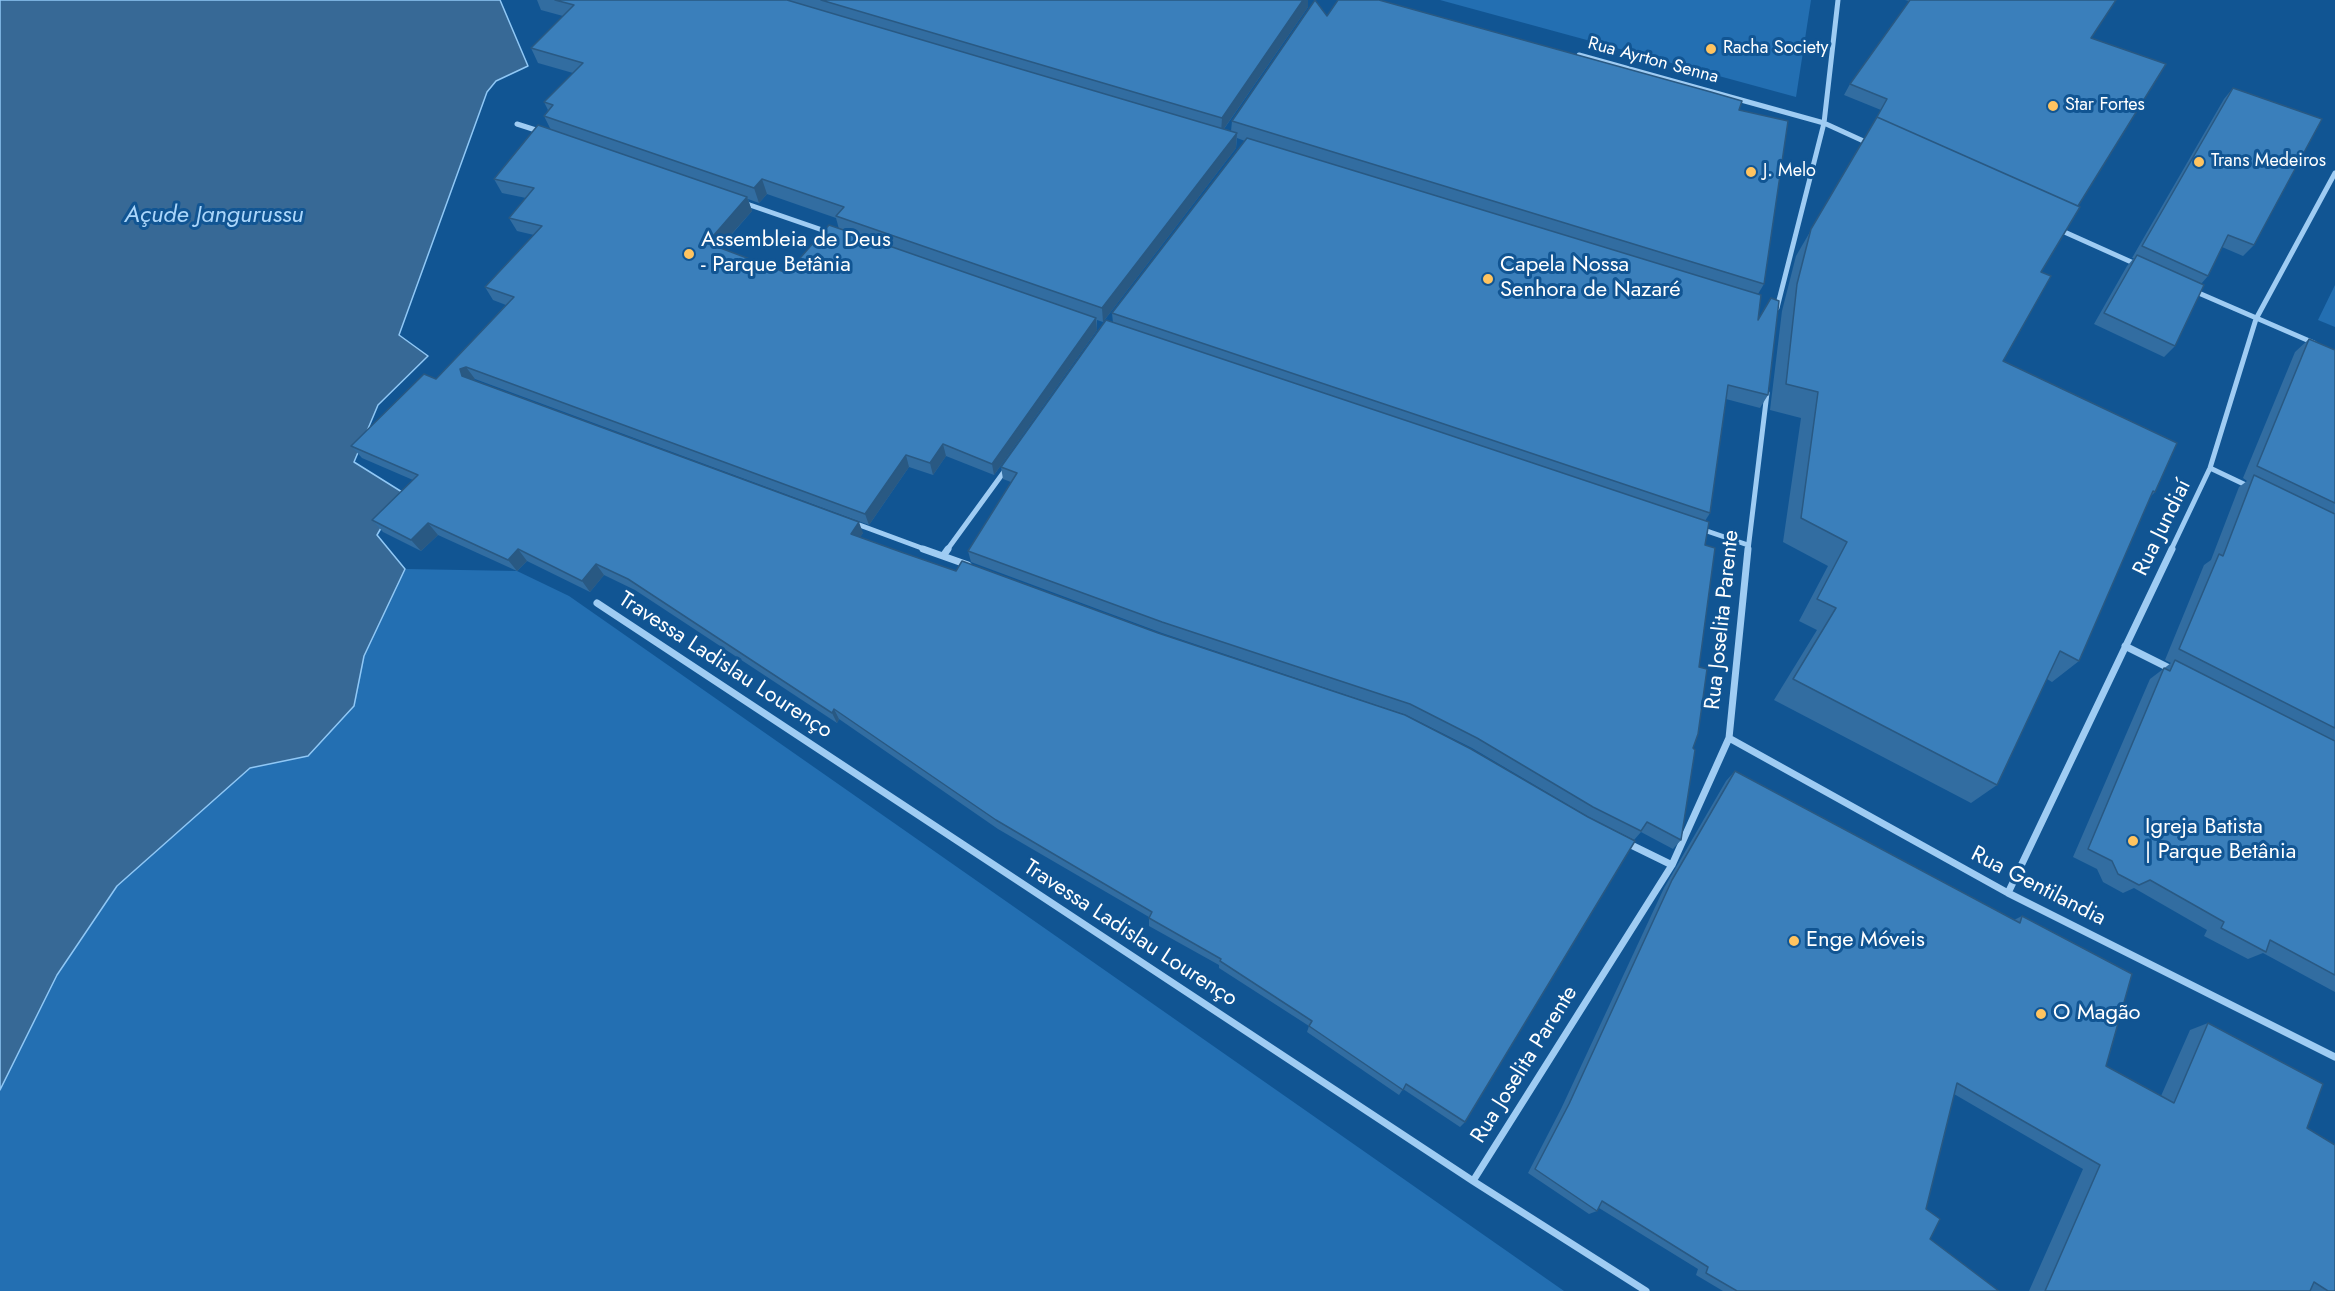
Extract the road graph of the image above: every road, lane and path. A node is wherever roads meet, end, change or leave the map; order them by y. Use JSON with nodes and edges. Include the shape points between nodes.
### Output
{"nodes":[{"id":1,"x":1838,"y":0,"type":"edge"},
{"id":2,"x":1575,"y":54,"type":"edge"},
{"id":3,"x":1824,"y":123,"type":"junction"},
{"id":4,"x":517,"y":124,"type":"dead end"},
{"id":5,"x":551,"y":135,"type":"edge"},
{"id":6,"x":1878,"y":147,"type":"edge"},
{"id":7,"x":2335,"y":173,"type":"edge"},
{"id":8,"x":732,"y":198,"type":"edge"},
{"id":9,"x":2051,"y":226,"type":"edge"},
{"id":10,"x":834,"y":234,"type":"edge"},
{"id":11,"x":2148,"y":270,"type":"edge"},
{"id":12,"x":2191,"y":290,"type":"edge"},
{"id":13,"x":1765,"y":307,"type":"edge"},
{"id":14,"x":1777,"y":310,"type":"junction"},
{"id":15,"x":2256,"y":319,"type":"junction"},
{"id":16,"x":1775,"y":322,"type":"edge"},
{"id":17,"x":2325,"y":347,"type":"edge"},
{"id":18,"x":1768,"y":381,"type":"edge"},
{"id":19,"x":1011,"y":461,"type":"edge"},
{"id":20,"x":2210,"y":468,"type":"junction"},
{"id":21,"x":2262,"y":493,"type":"edge"},
{"id":22,"x":843,"y":519,"type":"edge"},
{"id":23,"x":1692,"y":526,"type":"edge"},
{"id":24,"x":1748,"y":545,"type":"junction"},
{"id":25,"x":944,"y":556,"type":"junction"},
{"id":26,"x":976,"y":568,"type":"edge"},
{"id":27,"x":597,"y":603,"type":"dead end"},
{"id":28,"x":2125,"y":645,"type":"junction"},
{"id":29,"x":2178,"y":672,"type":"edge"},
{"id":30,"x":1730,"y":738,"type":"junction"},
{"id":31,"x":1613,"y":836,"type":"edge"},
{"id":32,"x":1672,"y":865,"type":"junction"},
{"id":33,"x":2008,"y":893,"type":"junction"},
{"id":34,"x":2335,"y":1057,"type":"edge"},
{"id":35,"x":1473,"y":1181,"type":"junction"},
{"id":36,"x":1646,"y":1291,"type":"edge"}],
"edges":[{"from":1,"to":3,"type":"street"},
{"from":2,"to":3,"type":"street","name":"Rua Ayrton Senna"},
{"from":3,"to":6,"type":"street","name":"Rua Ayrton Senna"},
{"from":3,"to":14,"type":"street"},
{"from":4,"to":5,"type":"street"},
{"from":7,"to":15,"type":"street","name":"Rua Jundiaí"},
{"from":8,"to":10,"type":"street"},
{"from":9,"to":11,"type":"street"},
{"from":12,"to":15,"type":"street"},
{"from":13,"to":14,"type":"street"},
{"from":14,"to":16,"type":"street"},
{"from":15,"to":17,"type":"street"},
{"from":15,"to":20,"type":"street","name":"Rua Jundiaí"},
{"from":18,"to":24,"type":"street","name":"Rua Joselita Parente"},
{"from":19,"to":25,"type":"street"},
{"from":20,"to":21,"type":"street"},
{"from":20,"to":28,"type":"street","name":"Rua Jundiaí"},
{"from":22,"to":25,"type":"street"},
{"from":23,"to":24,"type":"street"},
{"from":24,"to":30,"type":"street","name":"Rua Joselita Parente"},
{"from":25,"to":26,"type":"street"},
{"from":27,"to":35,"type":"street","name":"Travessa Ladislau Lourenço"},
{"from":28,"to":29,"type":"street"},
{"from":28,"to":33,"type":"street","name":"Rua Jundiaí"},
{"from":30,"to":32,"type":"street","name":"Rua Joselita Parente"},
{"from":30,"to":33,"type":"street","name":"Rua Gentilandia"},
{"from":31,"to":32,"type":"street"},
{"from":32,"to":35,"type":"street","name":"Rua Joselita Parente"},
{"from":33,"to":34,"type":"street","name":"Rua Gentilandia"},
{"from":35,"to":36,"type":"street","name":"Travessa Ladislau Lourenço"}]}
